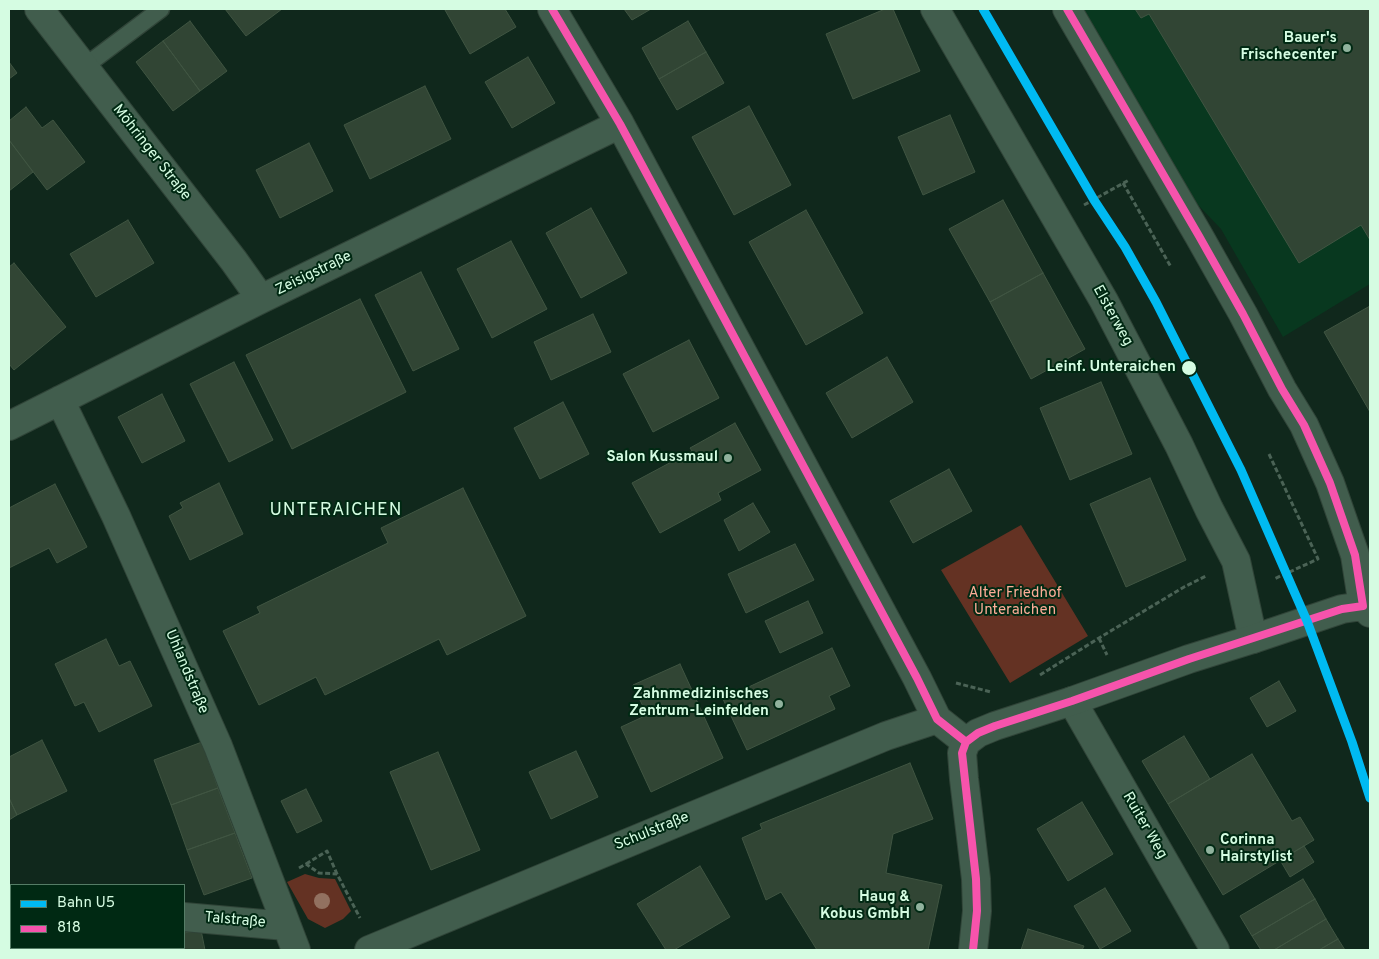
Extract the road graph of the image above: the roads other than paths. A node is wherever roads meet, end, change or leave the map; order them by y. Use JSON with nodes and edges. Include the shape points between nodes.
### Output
{"nodes":[{"id":1,"x":39,"y":9,"type":"edge"},
{"id":2,"x":161,"y":9,"type":"edge"},
{"id":3,"x":552,"y":9,"type":"edge"},
{"id":4,"x":935,"y":9,"type":"edge"},
{"id":5,"x":1067,"y":9,"type":"edge"},
{"id":6,"x":84,"y":67,"type":"junction"},
{"id":7,"x":620,"y":124,"type":"junction"},
{"id":8,"x":261,"y":299,"type":"junction"},
{"id":9,"x":60,"y":400,"type":"junction"},
{"id":10,"x":9,"y":426,"type":"edge"},
{"id":11,"x":1368,"y":607,"type":"edge"},
{"id":12,"x":1253,"y":640,"type":"junction"},
{"id":13,"x":1072,"y":701,"type":"junction"},
{"id":14,"x":937,"y":719,"type":"junction"},
{"id":15,"x":966,"y":742,"type":"junction"},
{"id":16,"x":185,"y":917,"type":"edge"},
{"id":17,"x":286,"y":926,"type":"junction"},
{"id":18,"x":372,"y":949,"type":"edge"},
{"id":19,"x":296,"y":950,"type":"edge"},
{"id":20,"x":973,"y":950,"type":"edge"},
{"id":21,"x":1215,"y":950,"type":"edge"}],
"edges":[{"from":1,"to":6,"type":"street","name":"Möhringer Straße"},
{"from":2,"to":6,"type":"lane"},
{"from":3,"to":7,"type":"street"},
{"from":4,"to":12,"type":"street","name":"Elsterweg","via":[[1104,301],[1150,388],[1236,561]]},
{"from":5,"to":11,"type":"street","via":[[1304,425],[1330,483],[1355,555]]},
{"from":6,"to":8,"type":"street","name":"Möhringer Straße"},
{"from":7,"to":8,"type":"street","name":"Zeisigstraße"},
{"from":7,"to":14,"type":"street"},
{"from":8,"to":9,"type":"street","name":"Zeisigstraße"},
{"from":9,"to":10,"type":"street","name":"Zeisigstraße"},
{"from":9,"to":17,"type":"street","name":"Uhlandstraße","via":[[172,640],[239,798]]},
{"from":11,"to":12,"type":"street","via":[[1342,608]]},
{"from":12,"to":13,"type":"street","via":[[1188,659]]},
{"from":13,"to":15,"type":"street","via":[[995,726]]},
{"from":13,"to":21,"type":"street","name":"Ruiter Weg"},
{"from":14,"to":15,"type":"street"},
{"from":14,"to":18,"type":"street","name":"Schulstraße","via":[[886,736]]},
{"from":15,"to":20,"type":"street","via":[[962,753],[976,879]]},
{"from":16,"to":17,"type":"street","name":"Talstraße"},
{"from":17,"to":19,"type":"street","name":"Uhlandstraße"}]}
